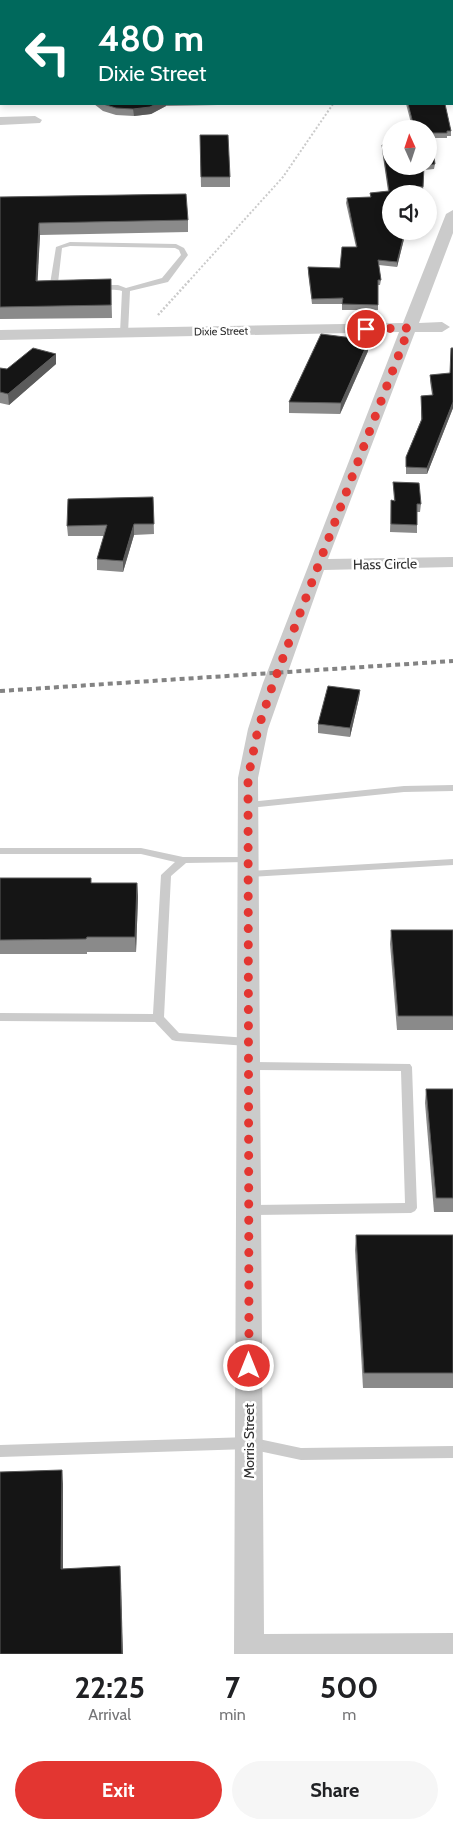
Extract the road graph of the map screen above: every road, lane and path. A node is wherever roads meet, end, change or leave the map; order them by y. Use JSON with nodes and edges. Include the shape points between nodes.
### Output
{"nodes":[{"id":1,"x":332,"y":105,"type":"edge"},
{"id":2,"x":35,"y":120,"type":"dead end"},
{"id":3,"x":0,"y":121,"type":"edge"},
{"id":4,"x":453,"y":214,"type":"edge"},
{"id":5,"x":69,"y":287,"type":"edge"},
{"id":6,"x":89,"y":287,"type":"edge"},
{"id":7,"x":126,"y":290,"type":"junction"},
{"id":8,"x":442,"y":327,"type":"dead end"},
{"id":9,"x":409,"y":328,"type":"junction"},
{"id":10,"x":124,"y":333,"type":"junction"},
{"id":11,"x":142,"y":333,"type":"junction"},
{"id":12,"x":0,"y":335,"type":"edge"},
{"id":13,"x":453,"y":562,"type":"edge"},
{"id":14,"x":316,"y":565,"type":"junction"},
{"id":15,"x":453,"y":788,"type":"edge"},
{"id":16,"x":248,"y":805,"type":"junction"},
{"id":17,"x":0,"y":851,"type":"edge"},
{"id":18,"x":182,"y":860,"type":"junction"},
{"id":19,"x":453,"y":862,"type":"edge"},
{"id":20,"x":248,"y":866,"type":"junction"},
{"id":21,"x":0,"y":1017,"type":"edge"},
{"id":22,"x":158,"y":1018,"type":"junction"},
{"id":23,"x":248,"y":1042,"type":"junction"},
{"id":24,"x":248,"y":1066,"type":"junction"},
{"id":25,"x":249,"y":1210,"type":"junction"},
{"id":26,"x":249,"y":1443,"type":"junction"},
{"id":27,"x":0,"y":1451,"type":"edge"},
{"id":28,"x":453,"y":1452,"type":"edge"},
{"id":29,"x":453,"y":1647,"type":"edge"},
{"id":30,"x":249,"y":1651,"type":"edge"},
{"id":31,"x":395,"y":1651,"type":"edge"}],
"edges":[{"from":1,"to":11,"type":"path","via":[[283,177]]},
{"from":2,"to":3,"type":"street"},
{"from":4,"to":9,"type":"street","name":"Morris Street"},
{"from":5,"to":7,"type":"lane","via":[[54,284],[59,247],[70,244],[176,246],[182,249],[185,255],[164,280]]},
{"from":6,"to":7,"type":"lane"},
{"from":7,"to":10,"type":"lane"},
{"from":8,"to":9,"type":"street","name":"Dixie Street"},
{"from":9,"to":11,"type":"street","name":"Dixie Street"},
{"from":9,"to":14,"type":"street","name":"Morris Street"},
{"from":10,"to":11,"type":"street","name":"Dixie Street"},
{"from":10,"to":12,"type":"street","name":"Dixie Street"},
{"from":13,"to":14,"type":"street","name":"Hass Circle"},
{"from":14,"to":16,"type":"street","name":"Morris Street","via":[[258,729],[248,778]]},
{"from":15,"to":16,"type":"lane","via":[[404,789]]},
{"from":16,"to":20,"type":"street","name":"Morris Street"},
{"from":17,"to":18,"type":"lane","via":[[140,851]]},
{"from":18,"to":20,"type":"lane"},
{"from":18,"to":22,"type":"lane","via":[[166,875]]},
{"from":19,"to":20,"type":"lane"},
{"from":20,"to":23,"type":"street","name":"Morris Street"},
{"from":21,"to":22,"type":"lane"},
{"from":22,"to":23,"type":"lane","via":[[176,1037]]},
{"from":23,"to":24,"type":"street","name":"Morris Street"},
{"from":24,"to":25,"type":"street","name":"Morris Street"},
{"from":24,"to":25,"type":"lane","via":[[406,1067],[412,1208]]},
{"from":25,"to":26,"type":"street","name":"Morris Street"},
{"from":26,"to":27,"type":"lane"},
{"from":26,"to":28,"type":"lane","via":[[301,1454]]},
{"from":26,"to":30,"type":"street","name":"Morris Street"},
{"from":29,"to":31,"type":"street"},
{"from":30,"to":31,"type":"street"}]}
